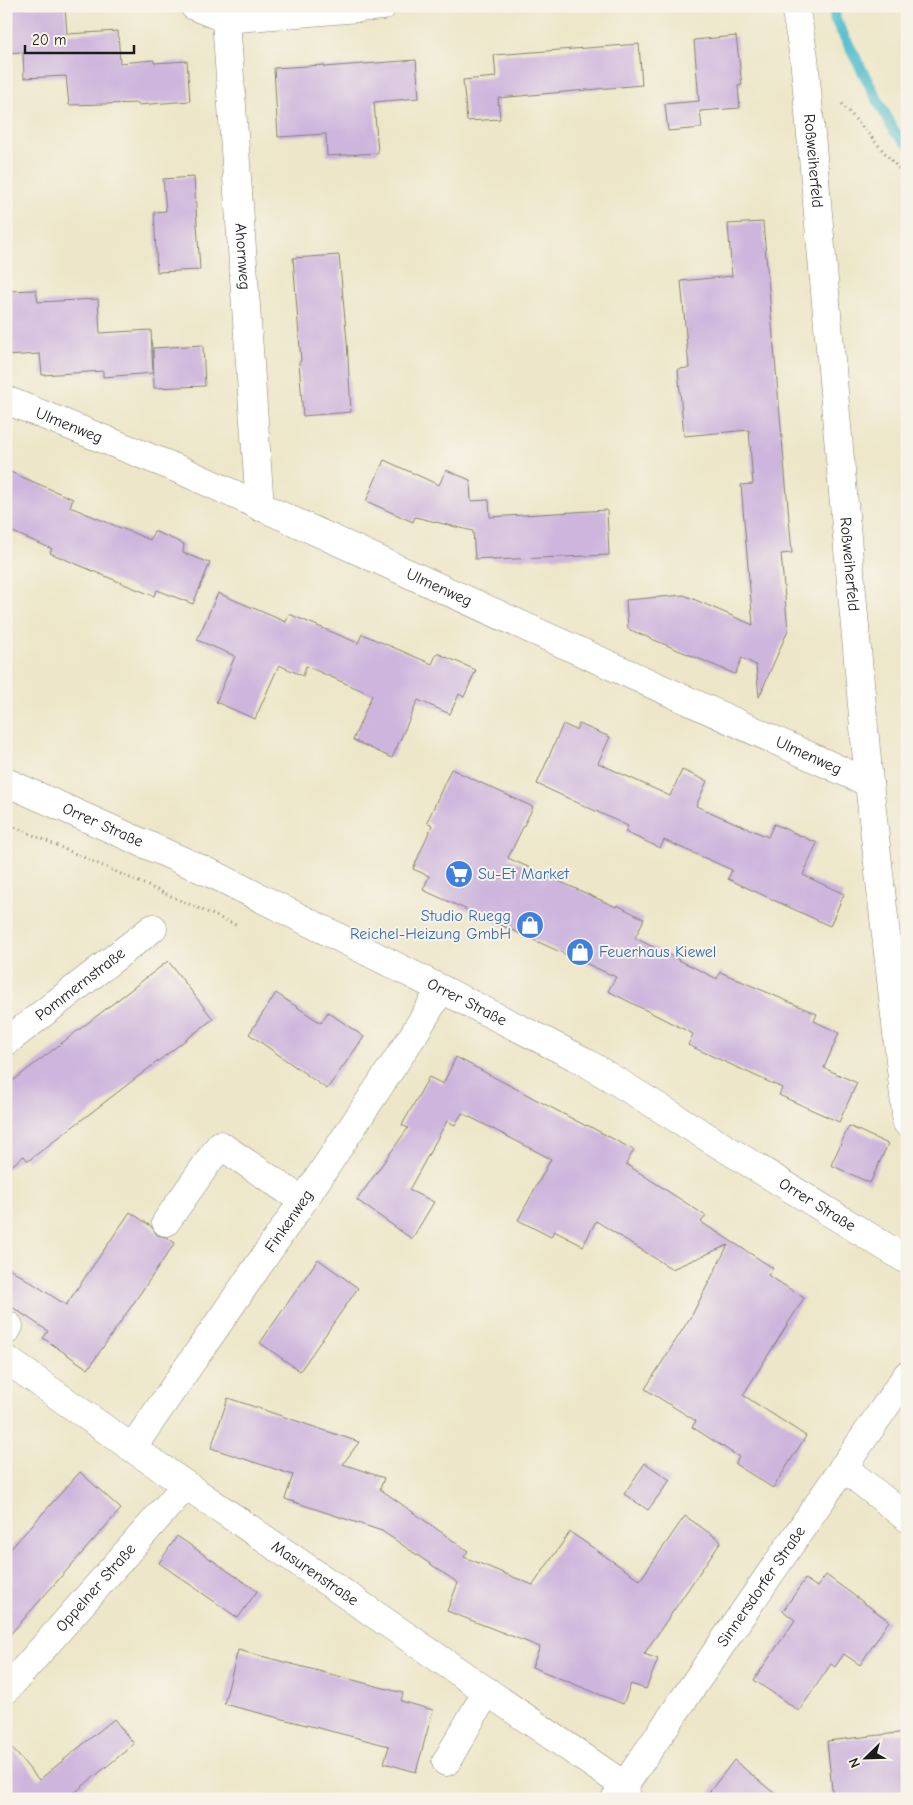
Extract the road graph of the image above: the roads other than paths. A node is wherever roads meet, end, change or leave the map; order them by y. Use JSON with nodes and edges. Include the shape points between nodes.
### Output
{"nodes":[{"id":1,"x":194,"y":6,"type":"edge"},
{"id":2,"x":383,"y":6,"type":"edge"},
{"id":3,"x":795,"y":6,"type":"edge"},
{"id":4,"x":226,"y":13,"type":"edge"},
{"id":5,"x":6,"y":400,"type":"edge"},
{"id":6,"x":260,"y":507,"type":"junction"},
{"id":7,"x":6,"y":782,"type":"edge"},
{"id":8,"x":869,"y":784,"type":"junction"},
{"id":9,"x":153,"y":928,"type":"road end"},
{"id":10,"x":441,"y":989,"type":"junction"},
{"id":11,"x":6,"y":1042,"type":"edge"},
{"id":12,"x":907,"y":1123,"type":"edge"},
{"id":13,"x":303,"y":1201,"type":"junction"},
{"id":14,"x":166,"y":1222,"type":"dead end"},
{"id":15,"x":907,"y":1260,"type":"edge"},
{"id":16,"x":6,"y":1359,"type":"edge"},
{"id":17,"x":907,"y":1375,"type":"edge"},
{"id":18,"x":132,"y":1448,"type":"junction"},
{"id":19,"x":843,"y":1467,"type":"junction"},
{"id":20,"x":186,"y":1484,"type":"junction"},
{"id":21,"x":907,"y":1518,"type":"edge"},
{"id":22,"x":6,"y":1690,"type":"edge"},
{"id":23,"x":487,"y":1691,"type":"junction"},
{"id":24,"x":446,"y":1762,"type":"dead end"},
{"id":25,"x":623,"y":1794,"type":"edge"}],
"edges":[{"from":1,"to":4,"type":"street"},
{"from":2,"to":4,"type":"street"},
{"from":3,"to":8,"type":"street","name":"Roßweiherfeld","via":[[804,57]]},
{"from":4,"to":6,"type":"street","name":"Ahornweg"},
{"from":5,"to":6,"type":"street","name":"Ulmenweg","via":[[183,471]]},
{"from":6,"to":8,"type":"street","name":"Ulmenweg"},
{"from":7,"to":10,"type":"street","name":"Orrer Straße","via":[[219,877]]},
{"from":8,"to":12,"type":"street","name":"Roßweiherfeld"},
{"from":9,"to":11,"type":"street","name":"Pommernstraße"},
{"from":10,"to":13,"type":"street","name":"Finkenweg"},
{"from":10,"to":15,"type":"street","name":"Orrer Straße","via":[[582,1060]]},
{"from":13,"to":14,"type":"street","via":[[220,1145]]},
{"from":13,"to":18,"type":"street","name":"Finkenweg"},
{"from":16,"to":18,"type":"street","name":"Masurenstraße"},
{"from":17,"to":19,"type":"street","name":"Sinnersdorfer Straße"},
{"from":18,"to":20,"type":"street","name":"Masurenstraße"},
{"from":19,"to":21,"type":"street"},
{"from":19,"to":25,"type":"street","name":"Sinnersdorfer Straße"},
{"from":20,"to":22,"type":"street","name":"Oppelner Straße"},
{"from":20,"to":23,"type":"street","name":"Masurenstraße"},
{"from":23,"to":24,"type":"street"},
{"from":23,"to":25,"type":"street","name":"Masurenstraße"}]}
